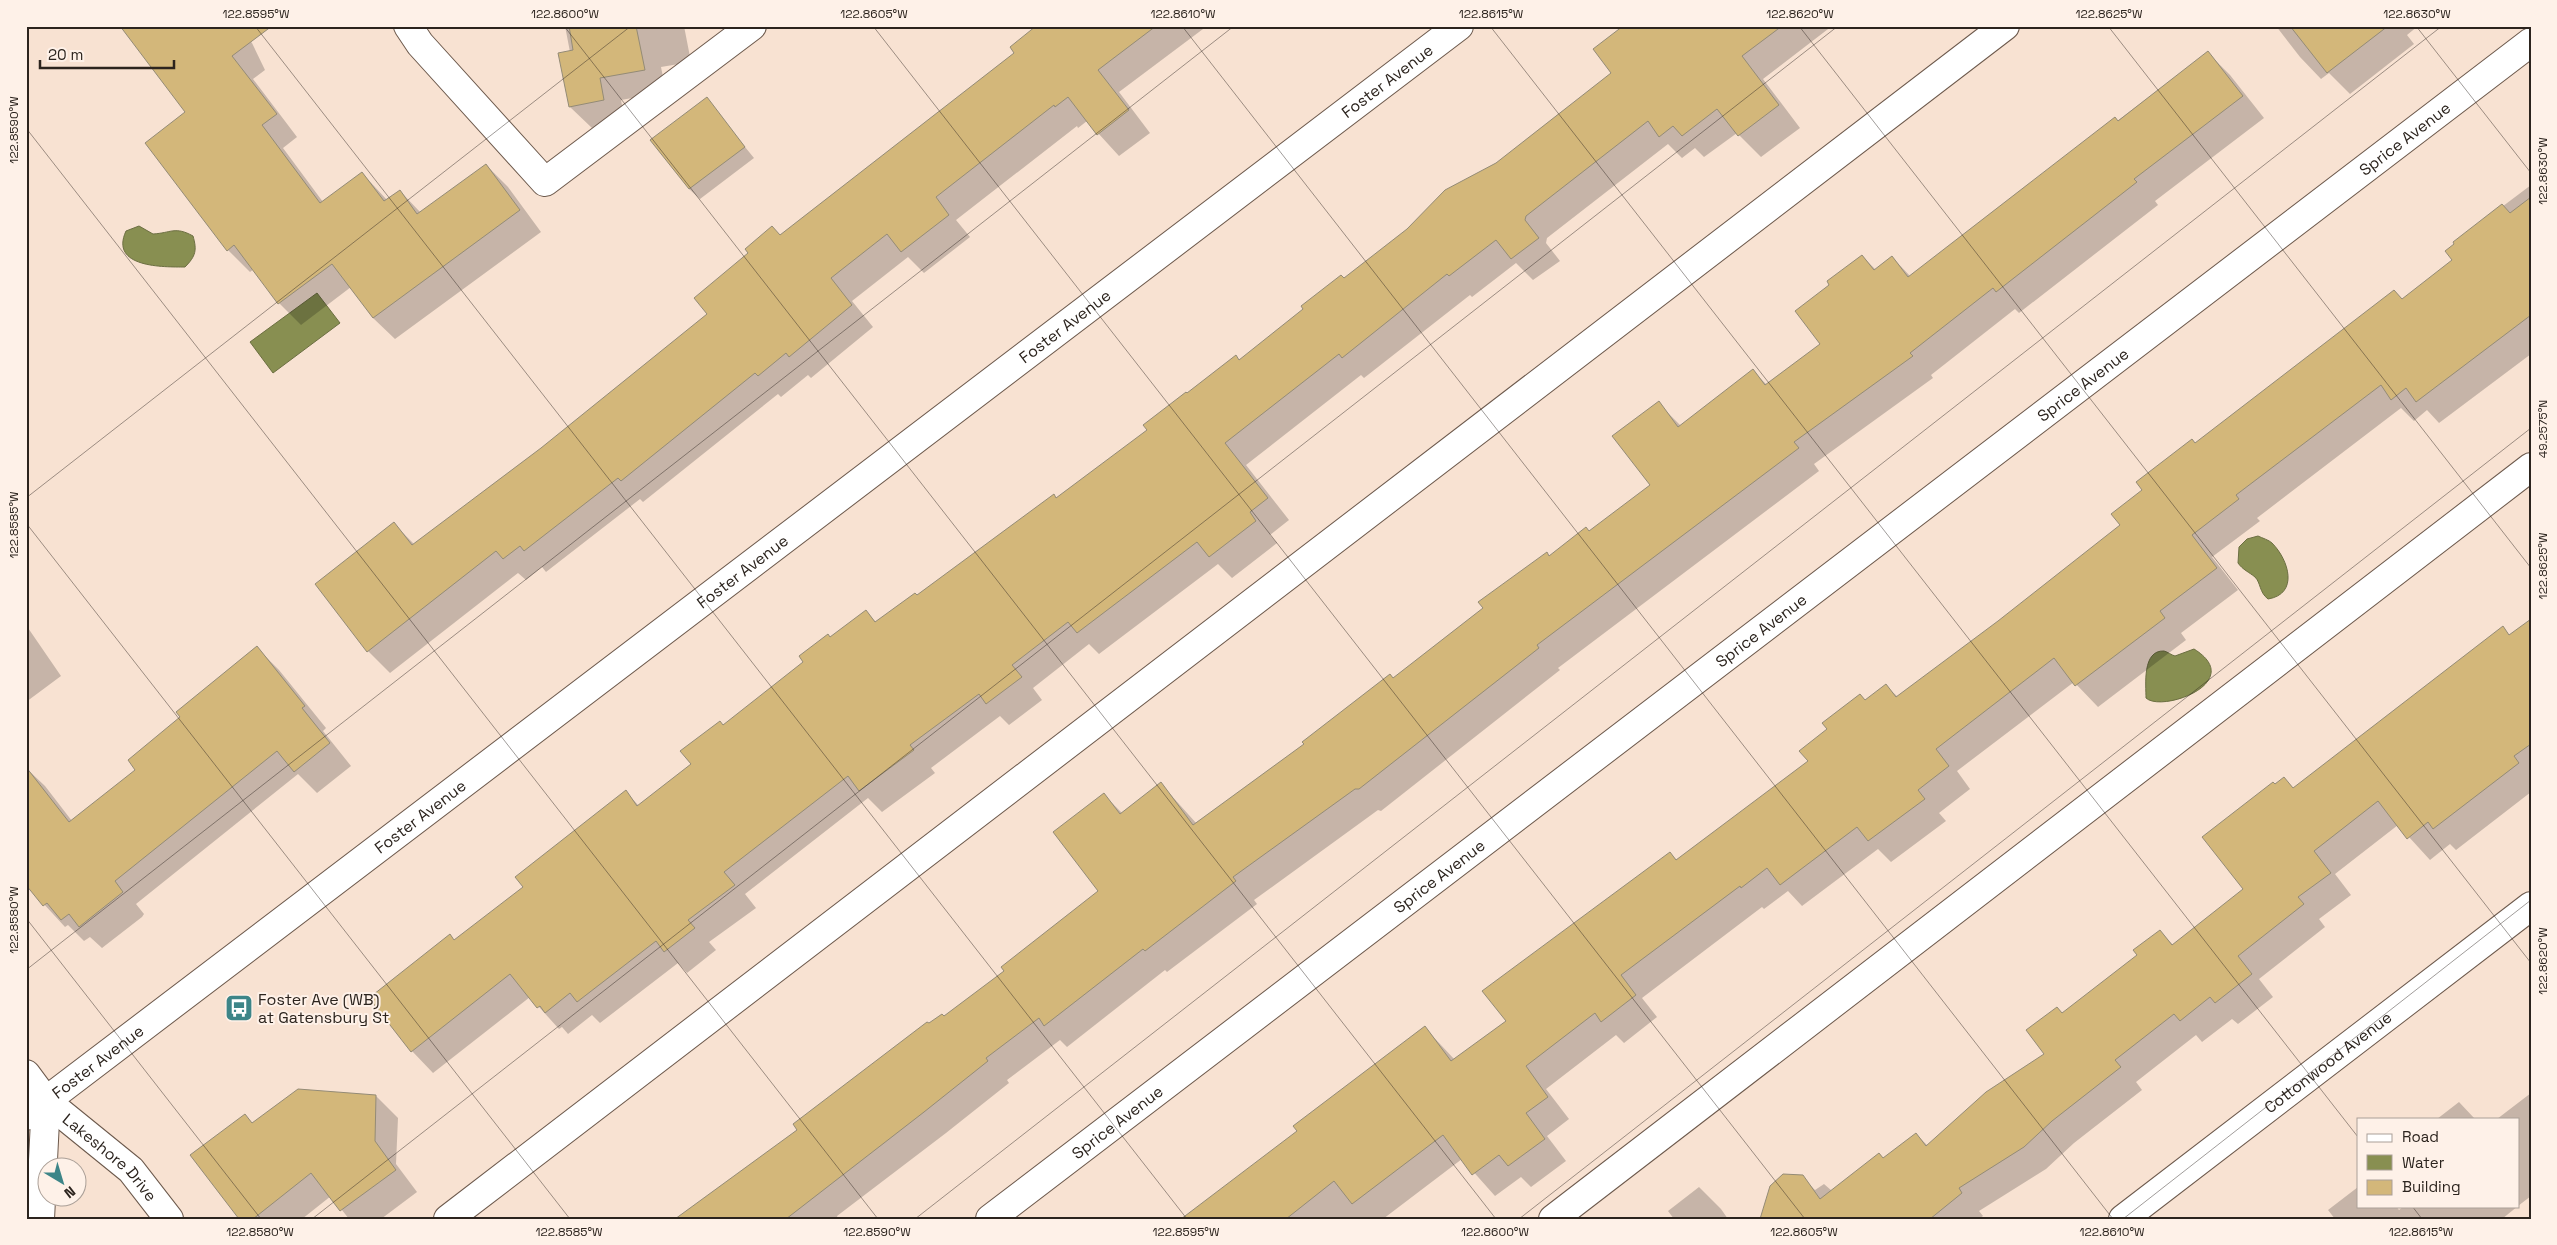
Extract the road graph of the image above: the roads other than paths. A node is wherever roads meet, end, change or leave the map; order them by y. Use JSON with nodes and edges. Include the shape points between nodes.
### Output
{"nodes":[{"id":1,"x":752,"y":26,"type":"edge"},
{"id":2,"x":1459,"y":26,"type":"edge"},
{"id":3,"x":2005,"y":26,"type":"edge"},
{"id":4,"x":414,"y":35,"type":"edge"},
{"id":5,"x":2531,"y":42,"type":"edge"},
{"id":6,"x":2531,"y":467,"type":"edge"},
{"id":7,"x":2531,"y":906,"type":"edge"},
{"id":8,"x":26,"y":1074,"type":"edge"},
{"id":9,"x":36,"y":1108,"type":"edge"},
{"id":10,"x":40,"y":1219,"type":"edge"},
{"id":11,"x":169,"y":1219,"type":"edge"},
{"id":12,"x":448,"y":1219,"type":"edge"},
{"id":13,"x":990,"y":1219,"type":"edge"},
{"id":14,"x":1554,"y":1219,"type":"edge"},
{"id":15,"x":2123,"y":1219,"type":"edge"}],
"edges":[{"from":1,"to":4,"type":"street","via":[[544,182]]},
{"from":2,"to":9,"type":"street","name":"Foster Avenue"},
{"from":3,"to":12,"type":"street"},
{"from":5,"to":13,"type":"street","name":"Sprice Avenue"},
{"from":6,"to":14,"type":"street"},
{"from":7,"to":15,"type":"street","name":"Cottonwood Avenue"},
{"from":8,"to":9,"type":"street","name":"Lakeshore Drive"},
{"from":9,"to":10,"type":"street"},
{"from":9,"to":11,"type":"street","name":"Lakeshore Drive","via":[[130,1170]]}]}
